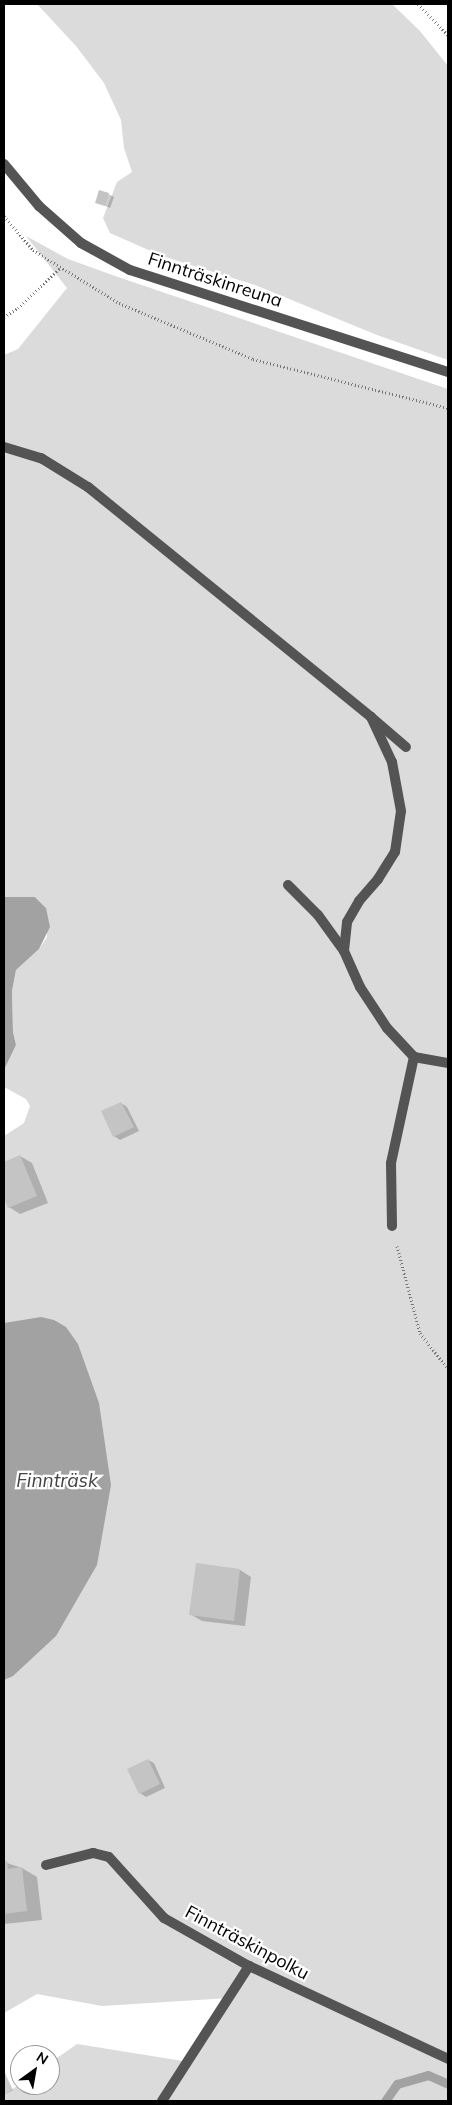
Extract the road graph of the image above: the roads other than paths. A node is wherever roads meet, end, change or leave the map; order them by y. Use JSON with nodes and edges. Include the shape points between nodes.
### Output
{"nodes":[{"id":1,"x":4,"y":164,"type":"edge"},
{"id":2,"x":448,"y":372,"type":"edge"},
{"id":3,"x":4,"y":446,"type":"edge"},
{"id":4,"x":371,"y":717,"type":"junction"},
{"id":5,"x":406,"y":746,"type":"dead end"},
{"id":6,"x":288,"y":884,"type":"dead end"},
{"id":7,"x":344,"y":951,"type":"junction"},
{"id":8,"x":414,"y":1056,"type":"junction"},
{"id":9,"x":448,"y":1063,"type":"edge"},
{"id":10,"x":392,"y":1226,"type":"road end"},
{"id":11,"x":46,"y":1865,"type":"dead end"},
{"id":12,"x":249,"y":1966,"type":"junction"},
{"id":13,"x":448,"y":2059,"type":"edge"},
{"id":14,"x":162,"y":2101,"type":"edge"}],
"edges":[{"from":1,"to":2,"type":"street","name":"Finnträskinreuna","via":[[39,206],[81,243],[130,270]]},
{"from":3,"to":4,"type":"street","via":[[41,458],[88,487]]},
{"from":4,"to":5,"type":"street"},
{"from":4,"to":7,"type":"street","via":[[392,762],[401,811],[395,852],[378,879],[359,900],[347,922]]},
{"from":6,"to":7,"type":"street","via":[[318,915]]},
{"from":7,"to":8,"type":"street","via":[[360,988],[387,1028]]},
{"from":8,"to":9,"type":"street"},
{"from":8,"to":10,"type":"street","via":[[391,1163]]},
{"from":11,"to":12,"type":"street","name":"Finnträskinpolku","via":[[93,1853],[109,1857],[164,1918]]},
{"from":12,"to":13,"type":"street","name":"Finnträskinpolku"},
{"from":12,"to":14,"type":"street"}]}
